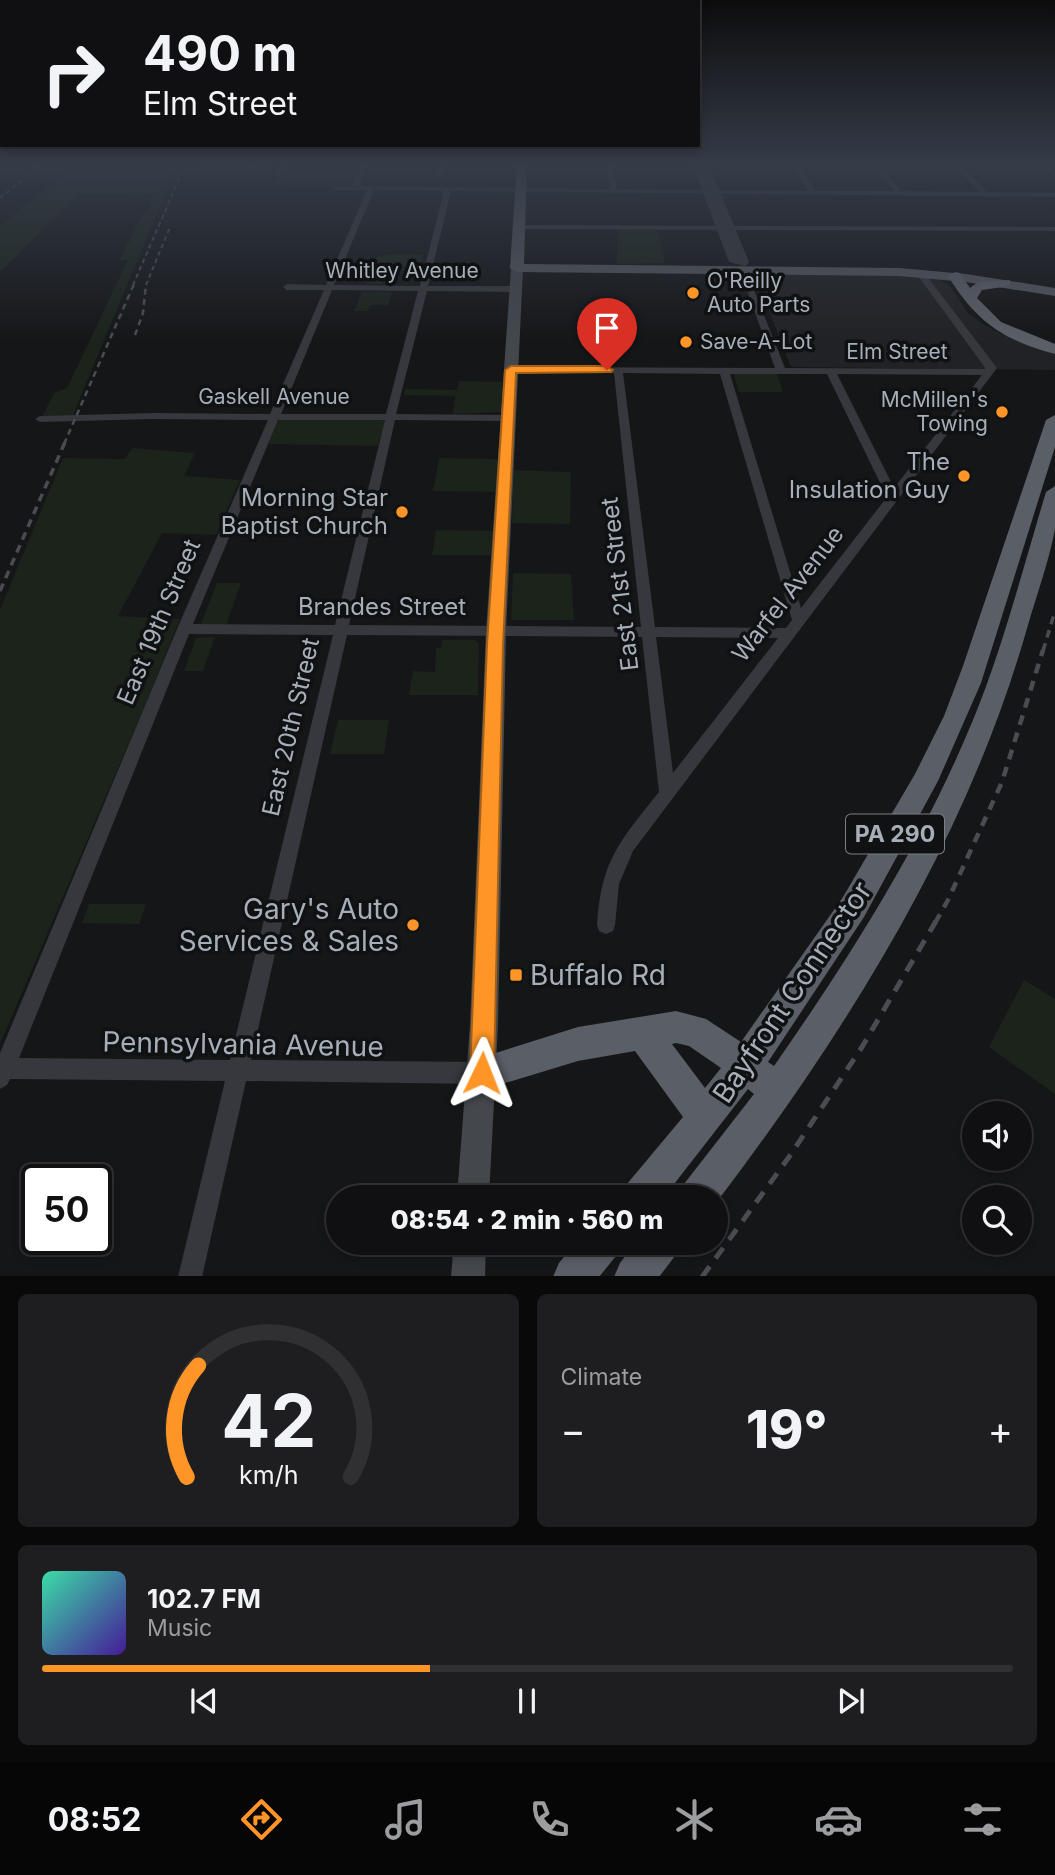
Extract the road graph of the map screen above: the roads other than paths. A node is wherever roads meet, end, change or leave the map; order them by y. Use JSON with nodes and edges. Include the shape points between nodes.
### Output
{"nodes":[{"id":1,"x":356,"y":223,"type":"edge"},
{"id":2,"x":439,"y":223,"type":"edge"},
{"id":3,"x":520,"y":223,"type":"edge"},
{"id":4,"x":723,"y":223,"type":"edge"},
{"id":5,"x":520,"y":227,"type":"junction"},
{"id":6,"x":725,"y":228,"type":"junction"},
{"id":7,"x":1055,"y":229,"type":"edge"},
{"id":8,"x":518,"y":261,"type":"junction"},
{"id":9,"x":741,"y":267,"type":"junction"},
{"id":10,"x":920,"y":273,"type":"junction"},
{"id":11,"x":955,"y":276,"type":"junction"},
{"id":12,"x":1005,"y":284,"type":"junction"},
{"id":13,"x":287,"y":288,"type":"dead end"},
{"id":14,"x":327,"y":288,"type":"junction"},
{"id":15,"x":422,"y":288,"type":"junction"},
{"id":16,"x":516,"y":289,"type":"junction"},
{"id":17,"x":1055,"y":294,"type":"edge"},
{"id":18,"x":969,"y":299,"type":"junction"},
{"id":19,"x":1027,"y":339,"type":"junction"},
{"id":20,"x":1055,"y":342,"type":"edge"},
{"id":21,"x":1055,"y":349,"type":"edge"},
{"id":22,"x":511,"y":370,"type":"junction"},
{"id":23,"x":618,"y":370,"type":"junction"},
{"id":24,"x":724,"y":370,"type":"junction"},
{"id":25,"x":781,"y":371,"type":"junction"},
{"id":26,"x":830,"y":371,"type":"junction"},
{"id":27,"x":989,"y":372,"type":"junction"},
{"id":28,"x":274,"y":416,"type":"junction"},
{"id":29,"x":391,"y":417,"type":"junction"},
{"id":30,"x":508,"y":418,"type":"junction"},
{"id":31,"x":40,"y":419,"type":"dead end"},
{"id":32,"x":1055,"y":420,"type":"edge"},
{"id":33,"x":1055,"y":492,"type":"edge"},
{"id":34,"x":894,"y":499,"type":"junction"},
{"id":35,"x":798,"y":619,"type":"junction"},
{"id":36,"x":184,"y":629,"type":"junction"},
{"id":37,"x":341,"y":630,"type":"junction"},
{"id":38,"x":496,"y":631,"type":"junction"},
{"id":39,"x":648,"y":632,"type":"junction"},
{"id":40,"x":789,"y":633,"type":"junction"},
{"id":41,"x":667,"y":792,"type":"junction"},
{"id":42,"x":606,"y":925,"type":"dead end"},
{"id":43,"x":643,"y":1034,"type":"junction"},
{"id":44,"x":746,"y":1064,"type":"junction"},
{"id":45,"x":239,"y":1072,"type":"junction"},
{"id":46,"x":2,"y":1073,"type":"edge"},
{"id":47,"x":482,"y":1073,"type":"junction"},
{"id":48,"x":777,"y":1090,"type":"junction"},
{"id":49,"x":704,"y":1120,"type":"junction"},
{"id":50,"x":474,"y":1185,"type":"edge"},
{"id":51,"x":650,"y":1185,"type":"edge"},
{"id":52,"x":706,"y":1185,"type":"edge"},
{"id":53,"x":469,"y":1255,"type":"edge"},
{"id":54,"x":591,"y":1255,"type":"edge"},
{"id":55,"x":651,"y":1255,"type":"edge"},
{"id":56,"x":190,"y":1276,"type":"edge"},
{"id":57,"x":467,"y":1276,"type":"edge"},
{"id":58,"x":573,"y":1276,"type":"edge"},
{"id":59,"x":634,"y":1276,"type":"edge"}],
"edges":[{"from":1,"to":14,"type":"street","name":"East 19th Street"},
{"from":2,"to":15,"type":"street","name":"East 20th Street"},
{"from":3,"to":5,"type":"main road"},
{"from":4,"to":6,"type":"street"},
{"from":5,"to":6,"type":"street"},
{"from":5,"to":8,"type":"main road"},
{"from":6,"to":7,"type":"street"},
{"from":6,"to":9,"type":"street","via":[[734,262]]},
{"from":8,"to":9,"type":"main road","via":[[556,268]]},
{"from":8,"to":16,"type":"main road"},
{"from":9,"to":10,"type":"main road"},
{"from":9,"to":25,"type":"street"},
{"from":10,"to":11,"type":"main road"},
{"from":10,"to":27,"type":"street","via":[[990,363]]},
{"from":11,"to":12,"type":"main road"},
{"from":11,"to":18,"type":"highway"},
{"from":12,"to":17,"type":"main road"},
{"from":12,"to":18,"type":"highway","via":[[978,286]]},
{"from":13,"to":14,"type":"street","name":"Whitley Avenue"},
{"from":14,"to":15,"type":"street","name":"Whitley Avenue"},
{"from":14,"to":28,"type":"street","name":"East 19th Street"},
{"from":15,"to":16,"type":"street","name":"Whitley Avenue"},
{"from":15,"to":29,"type":"street","name":"East 20th Street"},
{"from":16,"to":22,"type":"main road"},
{"from":18,"to":19,"type":"highway","via":[[990,322]]},
{"from":19,"to":20,"type":"highway"},
{"from":19,"to":21,"type":"highway"},
{"from":22,"to":23,"type":"street","name":"Elm Street"},
{"from":22,"to":30,"type":"main road"},
{"from":23,"to":24,"type":"street","name":"Elm Street"},
{"from":23,"to":39,"type":"street","name":"East 21st Street"},
{"from":24,"to":25,"type":"street","name":"Elm Street"},
{"from":24,"to":35,"type":"street"},
{"from":25,"to":26,"type":"street","name":"Elm Street"},
{"from":26,"to":27,"type":"street","name":"Elm Street"},
{"from":26,"to":34,"type":"street"},
{"from":27,"to":34,"type":"street","name":"Warfel Avenue"},
{"from":28,"to":29,"type":"street","name":"Gaskell Avenue"},
{"from":28,"to":31,"type":"street","name":"Gaskell Avenue"},
{"from":28,"to":36,"type":"street","name":"East 19th Street"},
{"from":29,"to":30,"type":"street","name":"Gaskell Avenue"},
{"from":29,"to":37,"type":"street","name":"East 20th Street"},
{"from":30,"to":38,"type":"main road"},
{"from":32,"to":44,"type":"highway","name":"Bayfront Connector","number":"PA 290","via":[[978,660],[940,748],[889,846],[814,970]]},
{"from":33,"to":48,"type":"highway","name":"Bayfront Connector","number":"PA 290","via":[[1002,672],[961,774],[886,919]]},
{"from":34,"to":35,"type":"street","name":"Warfel Avenue"},
{"from":35,"to":40,"type":"street","name":"Warfel Avenue"},
{"from":36,"to":37,"type":"street","name":"Brandes Street"},
{"from":36,"to":46,"type":"street","name":"East 19th Street"},
{"from":37,"to":38,"type":"street","name":"Brandes Street"},
{"from":37,"to":45,"type":"street","name":"East 20th Street"},
{"from":38,"to":39,"type":"street","name":"Brandes Street"},
{"from":38,"to":47,"type":"main road"},
{"from":39,"to":40,"type":"street","name":"Brandes Street"},
{"from":39,"to":41,"type":"street","name":"East 21st Street"},
{"from":40,"to":41,"type":"street","name":"Warfel Avenue"},
{"from":41,"to":42,"type":"street","name":"Warfel Avenue","via":[[614,868]]},
{"from":43,"to":44,"type":"highway","via":[[676,1027],[694,1031]]},
{"from":43,"to":47,"type":"highway","via":[[578,1044]]},
{"from":43,"to":49,"type":"highway"},
{"from":44,"to":48,"type":"highway"},
{"from":44,"to":49,"type":"highway","name":"Bayfront Connector","number":"PA 290"},
{"from":45,"to":46,"type":"street","name":"Pennsylvania Avenue"},
{"from":45,"to":47,"type":"street","name":"Pennsylvania Avenue"},
{"from":45,"to":56,"type":"street","name":"East 20th Street"},
{"from":47,"to":50,"type":"main road"},
{"from":48,"to":52,"type":"highway","name":"Bayfront Connector","number":"PA 290"},
{"from":49,"to":51,"type":"highway","name":"Bayfront Connector","number":"PA 290"},
{"from":53,"to":57,"type":"main road"},
{"from":54,"to":58,"type":"highway"},
{"from":55,"to":59,"type":"highway"}]}
